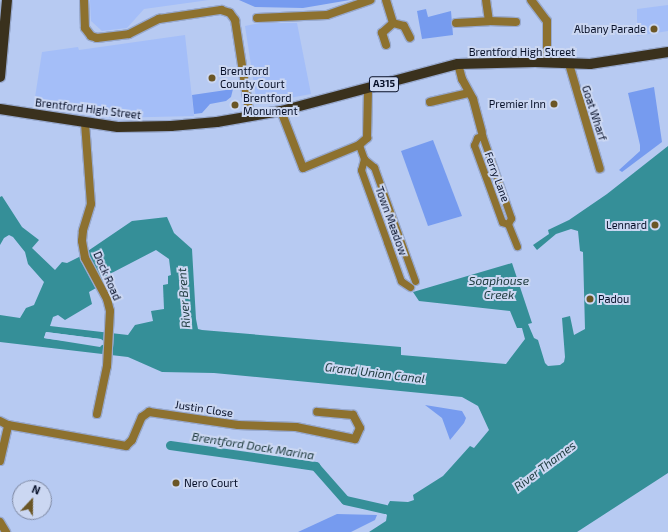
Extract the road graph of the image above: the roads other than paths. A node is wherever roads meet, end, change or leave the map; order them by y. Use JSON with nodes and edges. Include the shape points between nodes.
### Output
{"nodes":[{"id":1,"x":7,"y":0,"type":"edge"},
{"id":2,"x":84,"y":0,"type":"edge"},
{"id":3,"x":370,"y":0,"type":"edge"},
{"id":4,"x":386,"y":0,"type":"edge"},
{"id":5,"x":486,"y":0,"type":"edge"},
{"id":6,"x":531,"y":0,"type":"edge"},
{"id":7,"x":257,"y":18,"type":"dead end"},
{"id":8,"x":489,"y":20,"type":"junction"},
{"id":9,"x":516,"y":22,"type":"dead end"},
{"id":10,"x":393,"y":23,"type":"junction"},
{"id":11,"x":456,"y":23,"type":"dead end"},
{"id":12,"x":2,"y":34,"type":"edge"},
{"id":13,"x":410,"y":38,"type":"dead end"},
{"id":14,"x":386,"y":45,"type":"dead end"},
{"id":15,"x":668,"y":52,"type":"edge"},
{"id":16,"x":547,"y":62,"type":"junction"},
{"id":17,"x":458,"y":64,"type":"junction"},
{"id":18,"x":569,"y":64,"type":"junction"},
{"id":19,"x":0,"y":77,"type":"edge"},
{"id":20,"x":368,"y":90,"type":"junction"},
{"id":21,"x":468,"y":93,"type":"junction"},
{"id":22,"x":430,"y":102,"type":"dead end"},
{"id":23,"x":0,"y":109,"type":"edge"},
{"id":24,"x":281,"y":111,"type":"junction"},
{"id":25,"x":250,"y":117,"type":"junction"},
{"id":26,"x":85,"y":123,"type":"junction"},
{"id":27,"x":482,"y":134,"type":"joint"},
{"id":28,"x":359,"y":146,"type":"junction"},
{"id":29,"x":364,"y":159,"type":"junction"},
{"id":30,"x":600,"y":169,"type":"dead end"},
{"id":31,"x":518,"y":246,"type":"dead end"},
{"id":32,"x":415,"y":281,"type":"dead end"},
{"id":33,"x":410,"y":287,"type":"dead end"},
{"id":34,"x":317,"y":412,"type":"dead end"},
{"id":35,"x":97,"y":414,"type":"dead end"},
{"id":36,"x":4,"y":423,"type":"edge"},
{"id":37,"x":0,"y":461,"type":"edge"},
{"id":38,"x":0,"y":522,"type":"edge"},
{"id":39,"x":6,"y":532,"type":"edge"}],
"edges":[{"from":1,"to":12,"type":"main road"},
{"from":2,"to":25,"type":"street","via":[[85,28],[91,36],[97,38],[123,36],[154,20],[217,10],[230,13],[235,20]]},
{"from":3,"to":7,"type":"street","via":[[327,15]]},
{"from":4,"to":10,"type":"street"},
{"from":5,"to":8,"type":"street"},
{"from":6,"to":16,"type":"street","via":[[547,21]]},
{"from":8,"to":9,"type":"street"},
{"from":8,"to":11,"type":"street"},
{"from":10,"to":13,"type":"street","via":[[404,26]]},
{"from":10,"to":14,"type":"street","via":[[382,33]]},
{"from":12,"to":19,"type":"main road"},
{"from":15,"to":18,"type":"main road","name":"Brentford High Street","number":"A315","via":[[611,62]]},
{"from":16,"to":17,"type":"main road","name":"Brentford High Street","number":"A315"},
{"from":16,"to":18,"type":"main road","name":"Brentford High Street","number":"A315"},
{"from":17,"to":20,"type":"main road","name":"Brentford High Street","number":"A315","via":[[425,71]]},
{"from":17,"to":21,"type":"street","name":"Ferry Lane"},
{"from":18,"to":30,"type":"street","name":"Goat Wharf"},
{"from":20,"to":24,"type":"main road","name":"Brentford High Street","number":"A315"},
{"from":20,"to":28,"type":"street","via":[[367,138]]},
{"from":21,"to":22,"type":"street"},
{"from":21,"to":27,"type":"street","name":"Ferry Lane","via":[[473,100]]},
{"from":23,"to":26,"type":"main road","name":"Brentford High Street","number":"A315"},
{"from":24,"to":25,"type":"main road","name":"Brentford High Street","number":"A315"},
{"from":24,"to":28,"type":"street","via":[[303,168]]},
{"from":25,"to":26,"type":"main road","name":"Brentford High Street","number":"A315","via":[[142,128]]},
{"from":26,"to":35,"type":"street","name":"Dock Road","via":[[91,204],[82,231],[85,258],[102,288],[110,311],[107,358]]},
{"from":27,"to":31,"type":"street","name":"Ferry Lane","via":[[474,144],[502,222],[508,224]]},
{"from":28,"to":29,"type":"street","name":"Town Meadow"},
{"from":29,"to":32,"type":"street","name":"Town Meadow","via":[[374,167]]},
{"from":29,"to":33,"type":"street","name":"Town Meadow","via":[[361,170],[401,281]]},
{"from":34,"to":36,"type":"street","name":"Justin Close","via":[[353,415],[360,428],[355,439],[296,427],[238,425],[149,412],[142,416],[132,440],[126,446]]},
{"from":36,"to":37,"type":"street"},
{"from":38,"to":39,"type":"street"}]}
